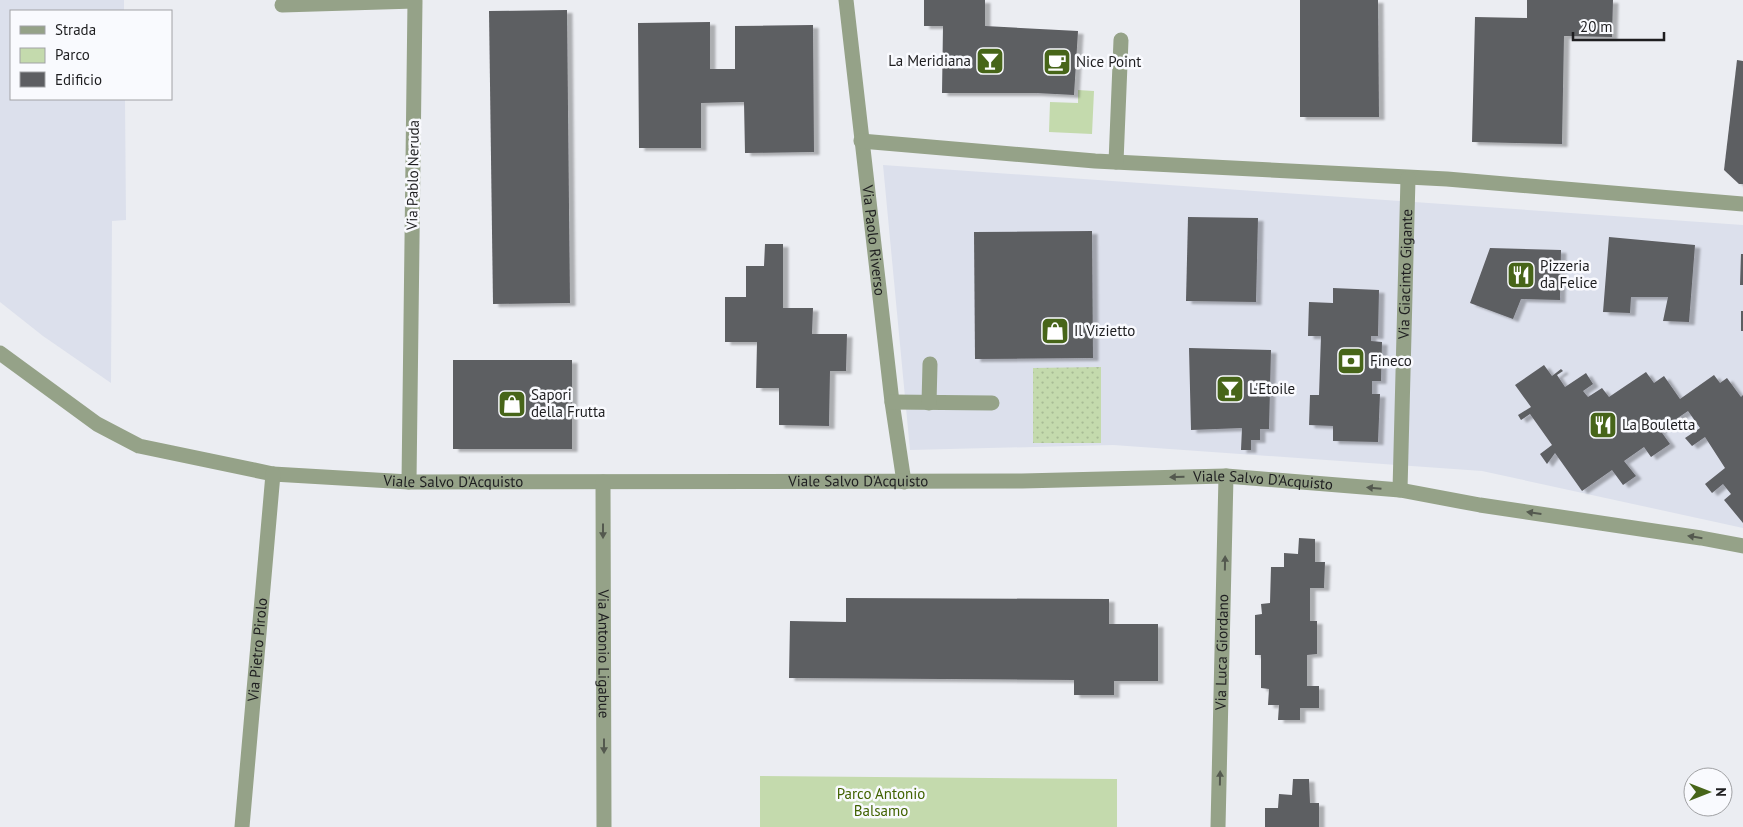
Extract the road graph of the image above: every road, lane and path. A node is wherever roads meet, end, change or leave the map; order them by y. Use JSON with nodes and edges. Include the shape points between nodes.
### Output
{"nodes":[{"id":1,"x":846,"y":0,"type":"edge"},
{"id":2,"x":282,"y":5,"type":"dead end"},
{"id":3,"x":1121,"y":40,"type":"dead end"},
{"id":4,"x":861,"y":141,"type":"junction"},
{"id":5,"x":1116,"y":162,"type":"junction"},
{"id":6,"x":1408,"y":178,"type":"junction"},
{"id":7,"x":1743,"y":204,"type":"edge"},
{"id":8,"x":0,"y":353,"type":"edge"},
{"id":9,"x":930,"y":364,"type":"dead end"},
{"id":10,"x":892,"y":402,"type":"junction"},
{"id":11,"x":929,"y":403,"type":"junction"},
{"id":12,"x":992,"y":403,"type":"dead end"},
{"id":13,"x":273,"y":474,"type":"junction"},
{"id":14,"x":1226,"y":476,"type":"junction"},
{"id":15,"x":409,"y":482,"type":"junction"},
{"id":16,"x":603,"y":482,"type":"junction"},
{"id":17,"x":904,"y":482,"type":"junction"},
{"id":18,"x":1400,"y":490,"type":"junction"},
{"id":19,"x":1743,"y":546,"type":"edge"},
{"id":20,"x":242,"y":827,"type":"edge"},
{"id":21,"x":604,"y":827,"type":"edge"},
{"id":22,"x":1218,"y":827,"type":"edge"}],
"edges":[{"from":1,"to":4,"type":"street","name":"Via Paolo Riverso"},
{"from":2,"to":15,"type":"street","name":"Via Pablo Neruda","via":[[415,1]]},
{"from":3,"to":5,"type":"street"},
{"from":4,"to":5,"type":"street"},
{"from":4,"to":10,"type":"street","name":"Via Paolo Riverso"},
{"from":5,"to":6,"type":"street"},
{"from":6,"to":7,"type":"street"},
{"from":6,"to":18,"type":"street","name":"Via Giacinto Gigante"},
{"from":8,"to":13,"type":"street","name":"Viale Salvo D'Acquisto","via":[[97,424],[139,446]]},
{"from":9,"to":11,"type":"street"},
{"from":10,"to":11,"type":"street"},
{"from":10,"to":17,"type":"street","name":"Via Paolo Riverso"},
{"from":11,"to":12,"type":"street"},
{"from":13,"to":15,"type":"street","name":"Viale Salvo D'Acquisto"},
{"from":13,"to":20,"type":"street","name":"Via Pietro Pirolo"},
{"from":14,"to":17,"type":"street","name":"Viale Salvo D'Acquisto","one_way":true},
{"from":18,"to":14,"type":"street","name":"Viale Salvo D'Acquisto","one_way":true},
{"from":22,"to":14,"type":"street","name":"Via Luca Giordano","one_way":true},
{"from":15,"to":16,"type":"street","name":"Viale Salvo D'Acquisto"},
{"from":16,"to":17,"type":"street","name":"Viale Salvo D'Acquisto"},
{"from":16,"to":21,"type":"street","name":"Via Antonio Ligabue","one_way":true},
{"from":19,"to":18,"type":"street","name":"Viale Salvo D'Acquisto","one_way":true}]}
